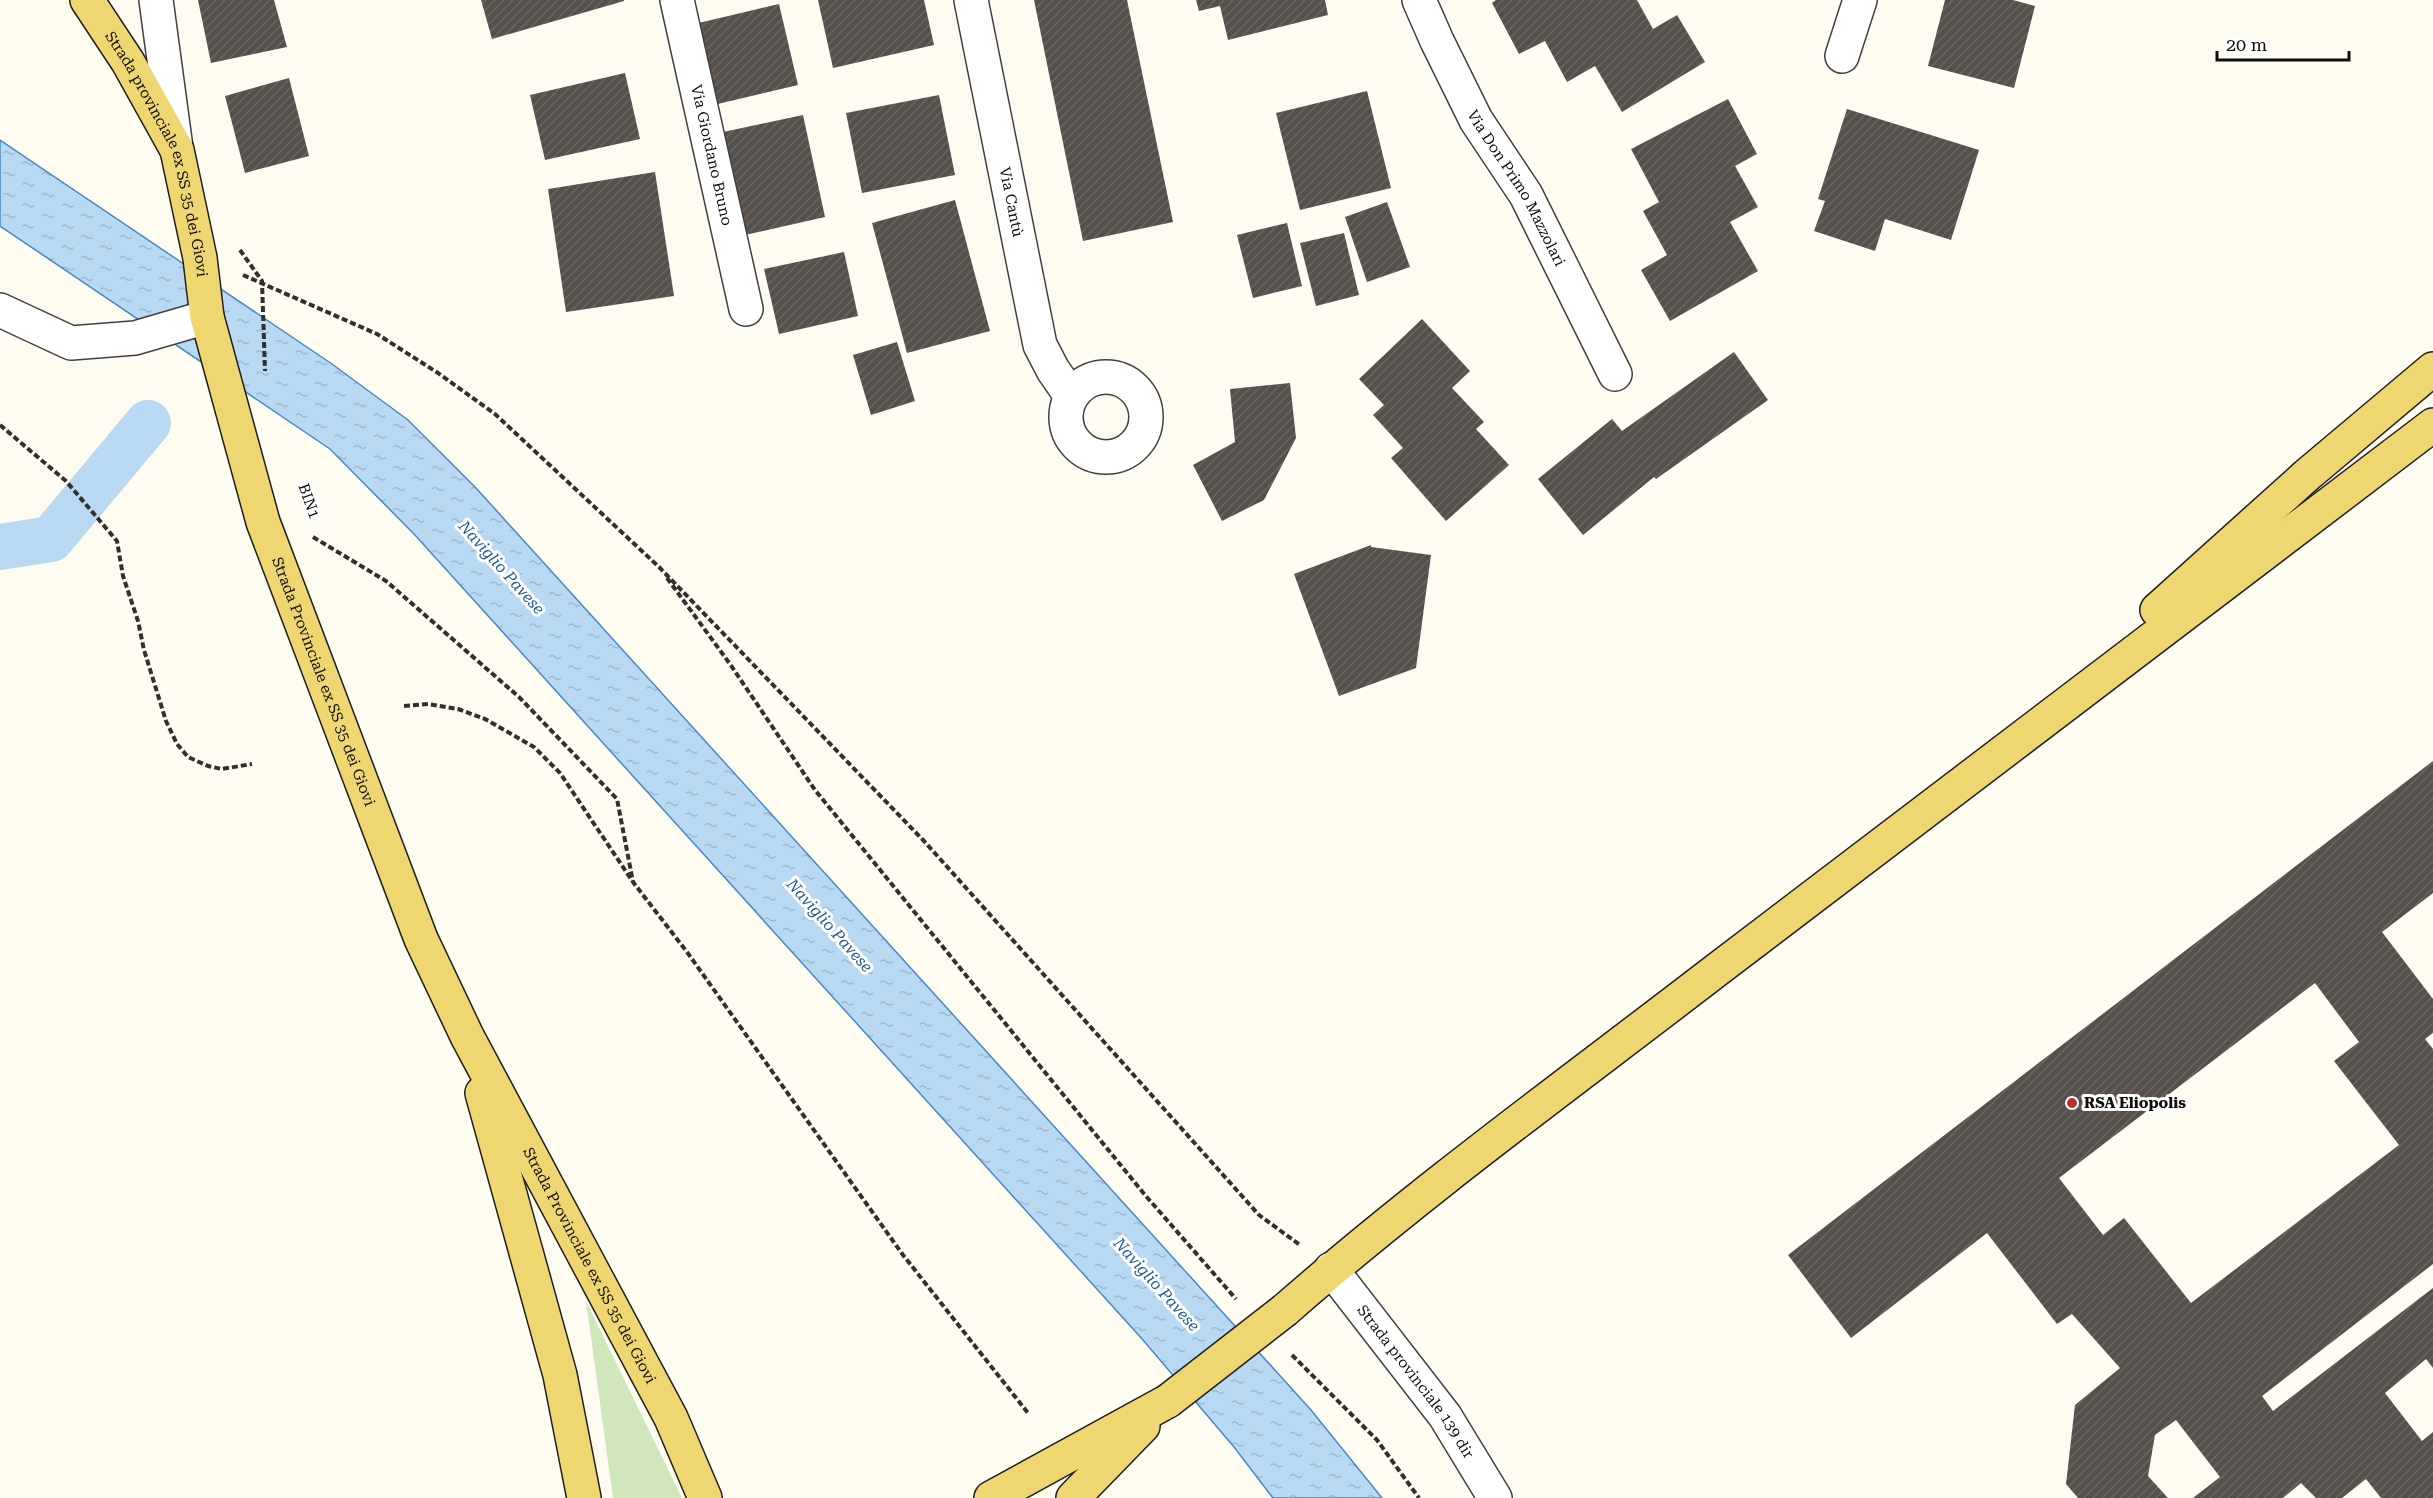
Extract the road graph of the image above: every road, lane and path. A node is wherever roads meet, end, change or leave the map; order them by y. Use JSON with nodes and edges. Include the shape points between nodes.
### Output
{"nodes":[{"id":1,"x":87,"y":0,"type":"edge"},
{"id":2,"x":156,"y":0,"type":"edge"},
{"id":3,"x":972,"y":0,"type":"edge"},
{"id":4,"x":1419,"y":0,"type":"edge"},
{"id":5,"x":1860,"y":0,"type":"edge"},
{"id":6,"x":680,"y":1,"type":"edge"},
{"id":7,"x":1842,"y":56,"type":"dead end"},
{"id":8,"x":177,"y":150,"type":"junction"},
{"id":9,"x":234,"y":241,"type":"dead end"},
{"id":10,"x":200,"y":258,"type":"junction"},
{"id":11,"x":262,"y":281,"type":"junction"},
{"id":12,"x":746,"y":309,"type":"dead end"},
{"id":13,"x":0,"y":310,"type":"edge"},
{"id":14,"x":207,"y":317,"type":"junction"},
{"id":15,"x":2433,"y":369,"type":"edge"},
{"id":16,"x":265,"y":374,"type":"dead end"},
{"id":17,"x":1616,"y":374,"type":"dead end"},
{"id":18,"x":1071,"y":396,"type":"dead end"},
{"id":19,"x":0,"y":425,"type":"edge"},
{"id":20,"x":2433,"y":425,"type":"edge"},
{"id":21,"x":308,"y":534,"type":"dead end"},
{"id":22,"x":658,"y":567,"type":"junction"},
{"id":23,"x":404,"y":706,"type":"dead end"},
{"id":24,"x":252,"y":764,"type":"dead end"},
{"id":25,"x":1983,"y":766,"type":"junction"},
{"id":26,"x":633,"y":882,"type":"junction"},
{"id":27,"x":467,"y":1036,"type":"junction"},
{"id":28,"x":1331,"y":1269,"type":"junction"},
{"id":29,"x":1244,"y":1307,"type":"dead end"},
{"id":30,"x":1285,"y":1348,"type":"dead end"},
{"id":31,"x":1168,"y":1401,"type":"junction"},
{"id":32,"x":1028,"y":1413,"type":"dead end"},
{"id":33,"x":584,"y":1498,"type":"edge"},
{"id":34,"x":705,"y":1498,"type":"edge"},
{"id":35,"x":991,"y":1498,"type":"edge"},
{"id":36,"x":1073,"y":1498,"type":"edge"},
{"id":37,"x":1419,"y":1498,"type":"edge"},
{"id":38,"x":1495,"y":1498,"type":"edge"}],
"edges":[{"from":1,"to":8,"type":"main road","name":"Strada provinciale ex SS 35 dei Giovi","via":[[128,62]]},
{"from":2,"to":8,"type":"street"},
{"from":3,"to":18,"type":"street","name":"Via Cantù","via":[[1040,345]]},
{"from":4,"to":17,"type":"street","name":"Via Don Primo Mazzolari","via":[[1476,120],[1526,195]]},
{"from":5,"to":7,"type":"street"},
{"from":6,"to":12,"type":"street","name":"Via Giordano Bruno"},
{"from":8,"to":10,"type":"main road","name":"Strada provinciale ex SS 35 dei Giovi"},
{"from":9,"to":11,"type":"path"},
{"from":10,"to":11,"type":"path"},
{"from":10,"to":14,"type":"main road","name":"Strada provinciale ex SS 35 dei Giovi"},
{"from":11,"to":16,"type":"path"},
{"from":11,"to":22,"type":"path","via":[[376,334],[448,380],[495,414]]},
{"from":13,"to":14,"type":"street","via":[[70,343],[135,338]]},
{"from":14,"to":27,"type":"main road","name":"Strada Provinciale ex SS 35 dei Giovi","via":[[263,522],[421,939]]},
{"from":15,"to":25,"type":"main road","via":[[2307,475]]},
{"from":19,"to":24,"type":"path","via":[[66,481],[117,541],[144,650],[177,744],[188,757],[208,766],[222,769]]},
{"from":20,"to":25,"type":"main road"},
{"from":21,"to":26,"type":"path","name":"BIN1","via":[[386,581],[519,697],[617,799]]},
{"from":22,"to":28,"type":"path","via":[[924,841],[1259,1215]]},
{"from":22,"to":29,"type":"path","via":[[815,790],[1144,1195]]},
{"from":23,"to":26,"type":"path","via":[[428,704],[458,709],[534,747],[560,773]]},
{"from":25,"to":28,"type":"main road"},
{"from":26,"to":32,"type":"path","via":[[903,1255]]},
{"from":27,"to":33,"type":"main road","name":"Strada Provinciale ex SS 35 dei Giovi","via":[[560,1375]]},
{"from":27,"to":34,"type":"main road","name":"Strada Provinciale ex SS 35 dei Giovi","via":[[671,1418]]},
{"from":28,"to":31,"type":"main road","bridge":true},
{"from":28,"to":38,"type":"street","name":"Strada provinciale 139 dir","via":[[1444,1416]]},
{"from":30,"to":37,"type":"path","via":[[1377,1440]]},
{"from":31,"to":35,"type":"main road"},
{"from":31,"to":36,"type":"main road"}]}
